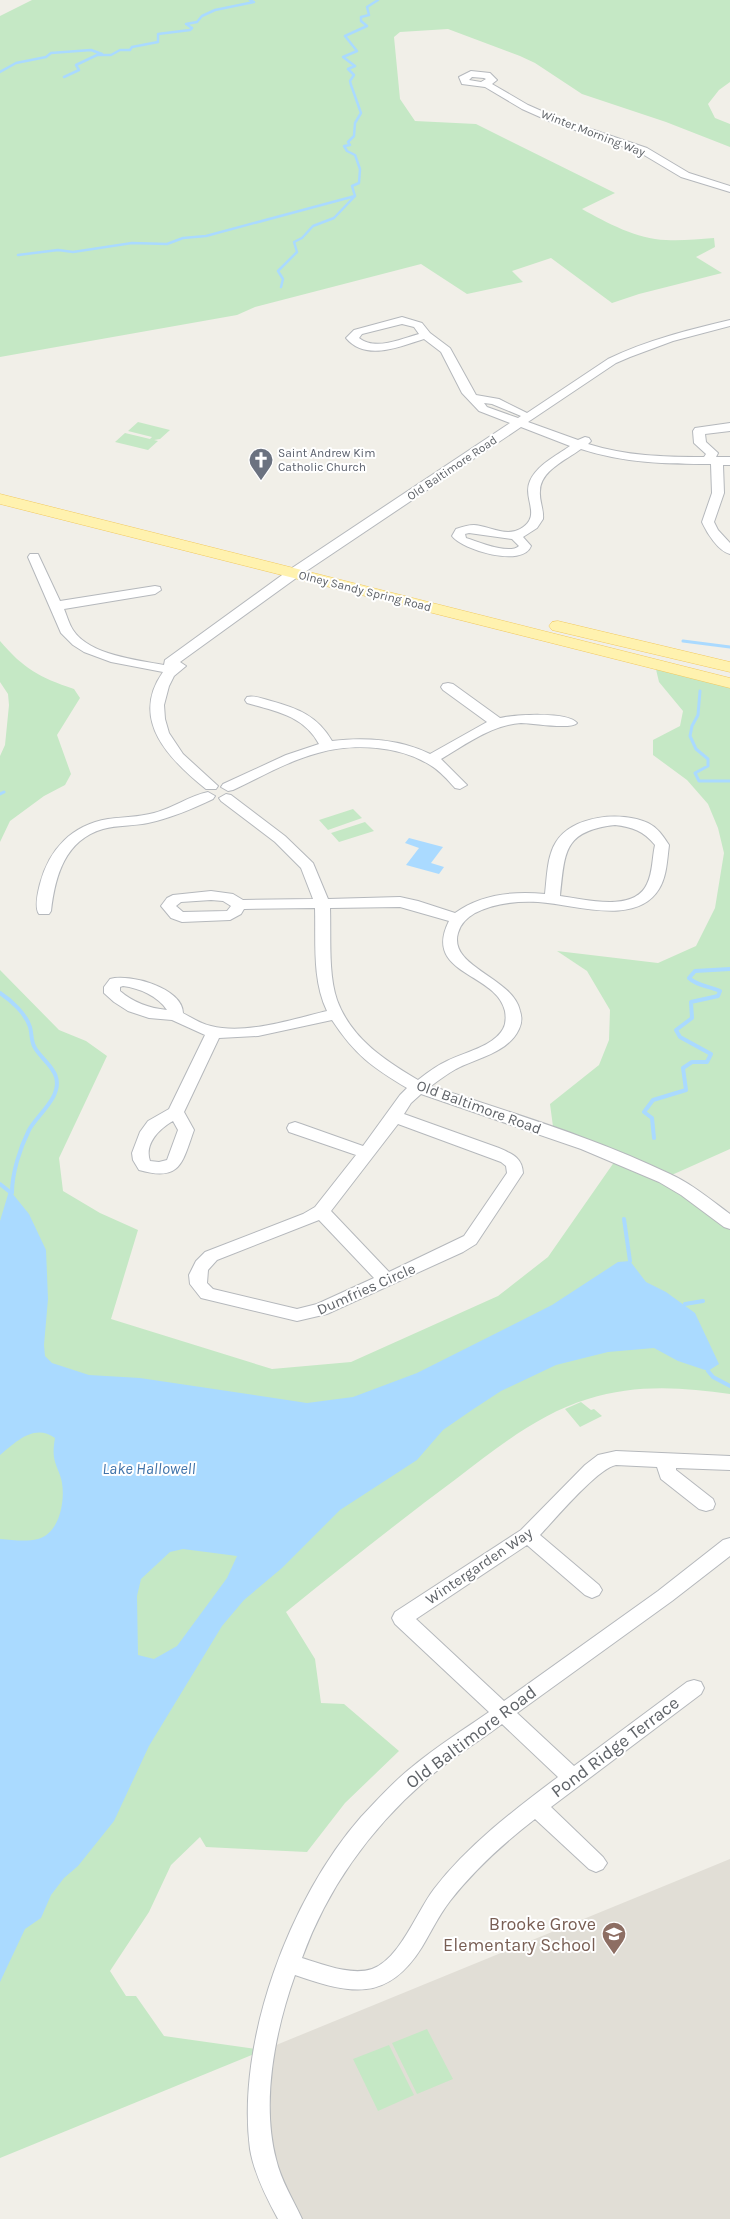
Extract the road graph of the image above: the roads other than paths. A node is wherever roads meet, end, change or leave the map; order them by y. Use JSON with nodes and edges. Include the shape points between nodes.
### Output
{"nodes":[{"id":1,"x":486,"y":84,"type":"dead end"},
{"id":2,"x":730,"y":189,"type":"edge"},
{"id":3,"x":730,"y":323,"type":"edge"},
{"id":4,"x":426,"y":335,"type":"junction"},
{"id":5,"x":524,"y":419,"type":"junction"},
{"id":6,"x":730,"y":427,"type":"edge"},
{"id":7,"x":589,"y":437,"type":"junction"},
{"id":8,"x":579,"y":445,"type":"junction"},
{"id":9,"x":712,"y":460,"type":"junction"},
{"id":10,"x":683,"y":461,"type":"junction"},
{"id":11,"x":730,"y":461,"type":"edge"},
{"id":12,"x":0,"y":488,"type":"edge"},
{"id":13,"x":0,"y":499,"type":"edge"},
{"id":14,"x":515,"y":535,"type":"dead end"},
{"id":15,"x":730,"y":550,"type":"edge"},
{"id":16,"x":34,"y":557,"type":"dead end"},
{"id":17,"x":300,"y":569,"type":"junction"},
{"id":18,"x":155,"y":590,"type":"dead end"},
{"id":19,"x":56,"y":606,"type":"junction"},
{"id":20,"x":730,"y":667,"type":"edge"},
{"id":21,"x":171,"y":670,"type":"junction"},
{"id":22,"x":730,"y":683,"type":"edge"},
{"id":23,"x":448,"y":687,"type":"dead end"},
{"id":24,"x":252,"y":700,"type":"dead end"},
{"id":25,"x":497,"y":723,"type":"junction"},
{"id":26,"x":570,"y":723,"type":"dead end"},
{"id":27,"x":328,"y":747,"type":"junction"},
{"id":28,"x":431,"y":759,"type":"junction"},
{"id":29,"x":460,"y":785,"type":"dead end"},
{"id":30,"x":209,"y":791,"type":"junction"},
{"id":31,"x":227,"y":792,"type":"junction"},
{"id":32,"x":552,"y":899,"type":"junction"},
{"id":33,"x":322,"y":903,"type":"junction"},
{"id":34,"x":239,"y":905,"type":"dead end"},
{"id":35,"x":44,"y":912,"type":"dead end"},
{"id":36,"x":457,"y":919,"type":"junction"},
{"id":37,"x":336,"y":1014,"type":"junction"},
{"id":38,"x":175,"y":1015,"type":"dead end"},
{"id":39,"x":214,"y":1032,"type":"junction"},
{"id":40,"x":420,"y":1088,"type":"junction"},
{"id":41,"x":176,"y":1112,"type":"dead end"},
{"id":42,"x":395,"y":1117,"type":"junction"},
{"id":43,"x":295,"y":1128,"type":"dead end"},
{"id":44,"x":367,"y":1153,"type":"junction"},
{"id":45,"x":321,"y":1211,"type":"junction"},
{"id":46,"x":728,"y":1219,"type":"edge"},
{"id":47,"x":386,"y":1280,"type":"junction"},
{"id":48,"x":664,"y":1459,"type":"junction"},
{"id":49,"x":730,"y":1463,"type":"edge"},
{"id":50,"x":706,"y":1504,"type":"dead end"},
{"id":51,"x":528,"y":1535,"type":"junction"},
{"id":52,"x":730,"y":1545,"type":"edge"},
{"id":53,"x":592,"y":1590,"type":"dead end"},
{"id":54,"x":694,"y":1688,"type":"dead end"},
{"id":55,"x":502,"y":1713,"type":"junction"},
{"id":56,"x":573,"y":1778,"type":"junction"},
{"id":57,"x":536,"y":1806,"type":"junction"},
{"id":58,"x":596,"y":1863,"type":"dead end"},
{"id":59,"x":288,"y":1963,"type":"junction"},
{"id":60,"x":290,"y":2219,"type":"edge"}],
"edges":[{"from":1,"to":2,"type":"street","name":"Winter Morning Way","via":[[526,107],[643,150],[685,175]]},
{"from":3,"to":5,"type":"street","name":"Old Baltimore Road","via":[[634,350]]},
{"from":4,"to":4,"type":"street","via":[[418,325],[402,320],[358,332],[352,338],[372,348]]},
{"from":4,"to":5,"type":"street","via":[[446,350],[468,393],[483,409]]},
{"from":5,"to":7,"type":"street"},
{"from":5,"to":8,"type":"street"},
{"from":5,"to":17,"type":"street","name":"Old Baltimore Road"},
{"from":6,"to":9,"type":"street","via":[[699,432],[700,443],[712,453]]},
{"from":7,"to":8,"type":"street"},
{"from":7,"to":10,"type":"street","via":[[626,450]]},
{"from":8,"to":10,"type":"street","via":[[617,455]]},
{"from":8,"to":14,"type":"street","via":[[536,478],[532,488],[538,517],[523,533]]},
{"from":9,"to":10,"type":"street"},
{"from":9,"to":11,"type":"street"},
{"from":9,"to":15,"type":"street","via":[[718,493],[708,522]]},
{"from":12,"to":17,"type":"main road","name":"Olney Sandy Spring Road","via":[[156,525]]},
{"from":13,"to":17,"type":"main road","name":"Olney Sandy Spring Road"},
{"from":16,"to":19,"type":"street"},
{"from":17,"to":20,"type":"main road","name":"Olney Sandy Spring Road"},
{"from":17,"to":21,"type":"street","name":"Old Baltimore Road","via":[[191,648],[182,664]]},
{"from":17,"to":22,"type":"main road","name":"Olney Sandy Spring Road"},
{"from":18,"to":19,"type":"street"},
{"from":19,"to":21,"type":"street","via":[[68,633],[83,647],[103,656]]},
{"from":21,"to":30,"type":"street","name":"Old Baltimore Road","via":[[158,697],[161,729],[168,745]]},
{"from":23,"to":25,"type":"street"},
{"from":24,"to":27,"type":"street","via":[[295,712],[312,721]]},
{"from":25,"to":26,"type":"street","via":[[548,720]]},
{"from":25,"to":28,"type":"street"},
{"from":27,"to":28,"type":"street","via":[[380,745],[409,750]]},
{"from":27,"to":31,"type":"street","via":[[313,750]]},
{"from":28,"to":29,"type":"street"},
{"from":30,"to":31,"type":"street","via":[[219,785]]},
{"from":30,"to":35,"type":"street","via":[[168,814],[96,826],[72,839],[57,860],[45,895]]},
{"from":31,"to":33,"type":"street","name":"Old Baltimore Road","via":[[291,850],[291,862],[304,879],[314,885]]},
{"from":32,"to":32,"type":"street","via":[[608,907],[643,898],[652,890],[656,880],[660,840],[645,827],[622,821],[602,822],[572,835],[560,848]]},
{"from":32,"to":36,"type":"street","via":[[502,899],[472,908]]},
{"from":33,"to":34,"type":"street"},
{"from":33,"to":36,"type":"street","via":[[400,902]]},
{"from":33,"to":37,"type":"street","name":"Old Baltimore Road","via":[[325,978]]},
{"from":36,"to":40,"type":"street","name":"Dumfries Circle","via":[[450,937],[456,960],[499,989],[514,1013],[514,1026],[509,1034],[490,1048],[443,1069]]},
{"from":37,"to":39,"type":"street","via":[[258,1030]]},
{"from":37,"to":40,"type":"street","name":"Old Baltimore Road","via":[[351,1037],[379,1064]]},
{"from":38,"to":39,"type":"street"},
{"from":39,"to":41,"type":"street"},
{"from":40,"to":42,"type":"street","name":"Dumfries Circle","via":[[408,1096]]},
{"from":40,"to":46,"type":"street","name":"Old Baltimore Road","via":[[587,1145],[665,1178]]},
{"from":42,"to":44,"type":"street","name":"Dumfries Circle"},
{"from":42,"to":47,"type":"street","name":"Dumfries Circle","via":[[508,1158],[514,1164],[515,1174],[470,1240]]},
{"from":43,"to":44,"type":"street"},
{"from":44,"to":45,"type":"street","name":"Dumfries Circle"},
{"from":45,"to":47,"type":"street"},
{"from":45,"to":47,"type":"street","name":"Dumfries Circle","via":[[210,1256],[203,1263],[196,1281],[198,1287],[206,1294],[297,1315],[321,1310]]},
{"from":48,"to":49,"type":"street","name":"Wintergarden Way"},
{"from":48,"to":50,"type":"street","via":[[668,1474]]},
{"from":48,"to":51,"type":"street","name":"Wintergarden Way","via":[[606,1460]]},
{"from":51,"to":53,"type":"street"},
{"from":51,"to":55,"type":"street","name":"Wintergarden Way","via":[[402,1618]]},
{"from":52,"to":55,"type":"street","name":"Old Baltimore Road"},
{"from":54,"to":56,"type":"street","name":"Pond Ridge Terrace"},
{"from":55,"to":56,"type":"street"},
{"from":55,"to":59,"type":"street","name":"Old Baltimore Road","via":[[419,1773],[384,1806],[333,1873]]},
{"from":56,"to":57,"type":"street","name":"Pond Ridge Terrace"},
{"from":57,"to":58,"type":"street"},
{"from":57,"to":59,"type":"street","name":"Pond Ridge Terrace","via":[[502,1833],[466,1869],[441,1897],[395,1966],[379,1977],[361,1980],[338,1977]]},
{"from":59,"to":60,"type":"street","name":"Old Baltimore Road","via":[[265,2041],[259,2100],[262,2150],[277,2195]]}]}
